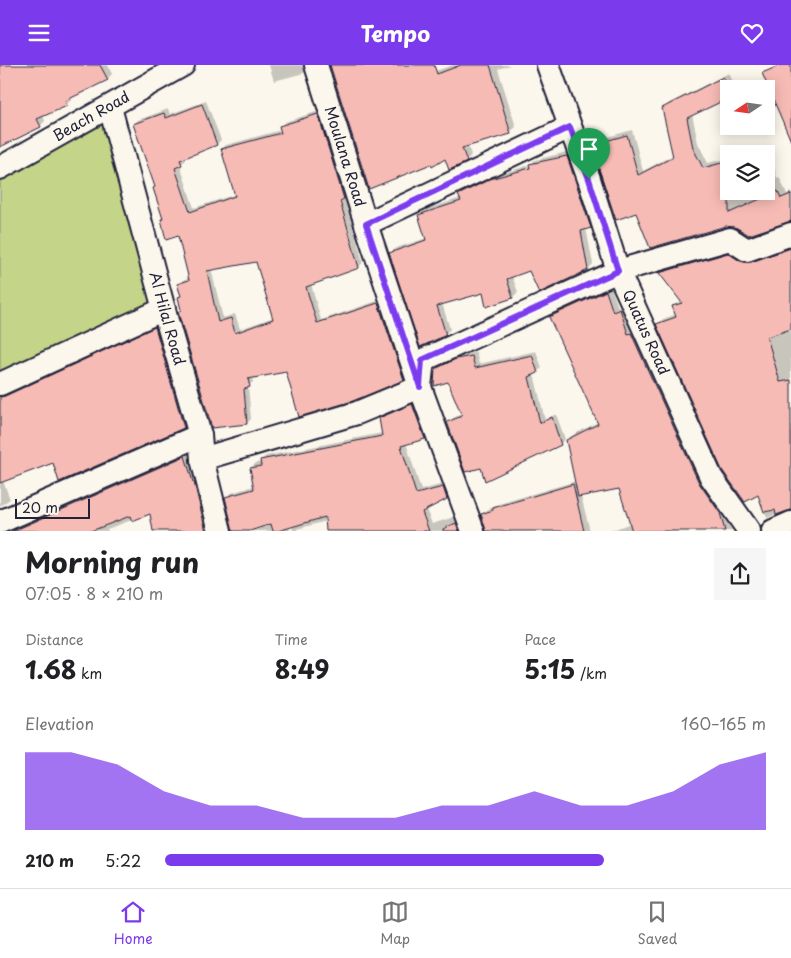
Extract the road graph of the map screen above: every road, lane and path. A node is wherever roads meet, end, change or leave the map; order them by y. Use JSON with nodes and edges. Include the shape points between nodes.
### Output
{"nodes":[{"id":1,"x":183,"y":65,"type":"edge"},
{"id":2,"x":316,"y":65,"type":"edge"},
{"id":3,"x":548,"y":65,"type":"edge"},
{"id":4,"x":110,"y":107,"type":"junction"},
{"id":5,"x":570,"y":127,"type":"junction"},
{"id":6,"x":0,"y":168,"type":"edge"},
{"id":7,"x":366,"y":224,"type":"junction"},
{"id":8,"x":791,"y":234,"type":"edge"},
{"id":9,"x":618,"y":271,"type":"junction"},
{"id":10,"x":164,"y":309,"type":"junction"},
{"id":11,"x":0,"y":384,"type":"edge"},
{"id":12,"x":420,"y":387,"type":"junction"},
{"id":13,"x":200,"y":435,"type":"junction"},
{"id":14,"x":202,"y":459,"type":"junction"},
{"id":15,"x":0,"y":522,"type":"edge"},
{"id":16,"x":791,"y":523,"type":"edge"},
{"id":17,"x":220,"y":531,"type":"edge"},
{"id":18,"x":473,"y":531,"type":"edge"},
{"id":19,"x":749,"y":531,"type":"edge"},
{"id":20,"x":773,"y":531,"type":"edge"}],
"edges":[{"from":1,"to":4,"type":"street","name":"Beach Road"},
{"from":2,"to":7,"type":"street","name":"Moulana Road"},
{"from":3,"to":5,"type":"street","name":"Quatus Road"},
{"from":4,"to":6,"type":"street","name":"Beach Road"},
{"from":4,"to":10,"type":"street","name":"Al Hilal Road"},
{"from":5,"to":7,"type":"street"},
{"from":5,"to":9,"type":"street","name":"Quatus Road"},
{"from":7,"to":12,"type":"street","name":"Moulana Road"},
{"from":8,"to":9,"type":"street","via":[[746,250],[730,239]]},
{"from":9,"to":12,"type":"street","via":[[422,360]]},
{"from":9,"to":19,"type":"street","name":"Quatus Road","via":[[711,477]]},
{"from":10,"to":11,"type":"street"},
{"from":10,"to":13,"type":"street","name":"Al Hilal Road"},
{"from":12,"to":14,"type":"street","via":[[357,413]]},
{"from":12,"to":18,"type":"street","name":"Moulana Road"},
{"from":13,"to":14,"type":"street","name":"Al Hilal Road"},
{"from":13,"to":15,"type":"street"},
{"from":14,"to":17,"type":"street","name":"Al Hilal Road"},
{"from":16,"to":20,"type":"street"}]}
